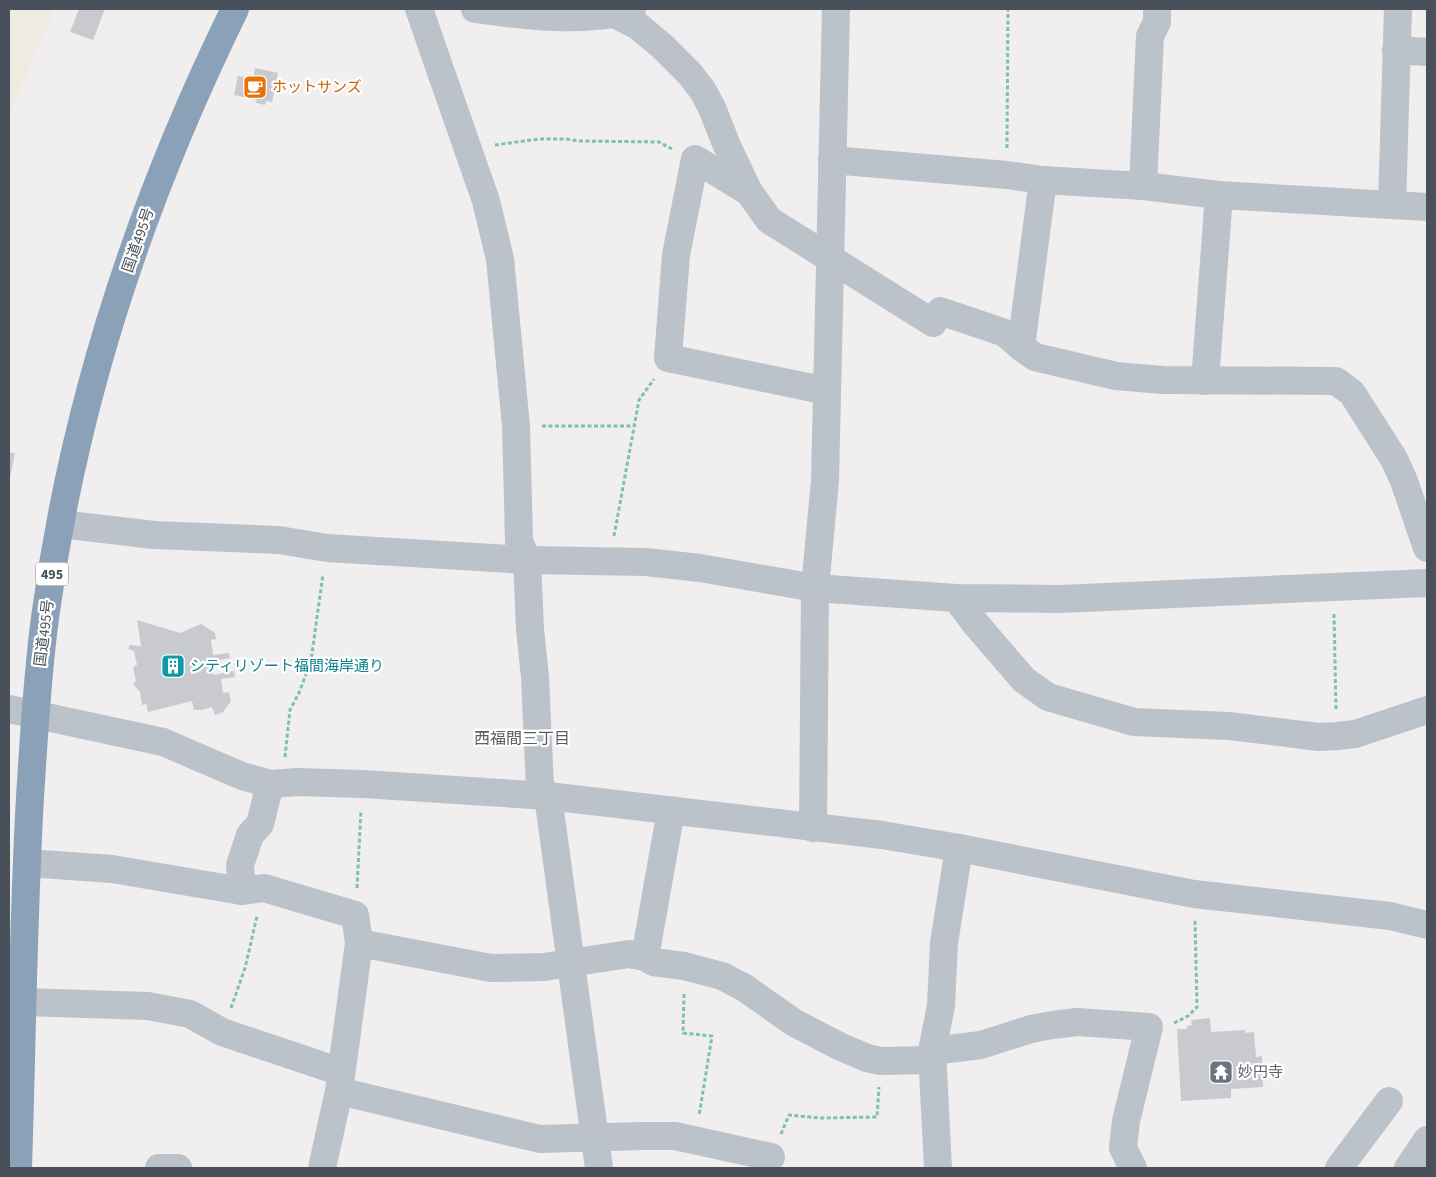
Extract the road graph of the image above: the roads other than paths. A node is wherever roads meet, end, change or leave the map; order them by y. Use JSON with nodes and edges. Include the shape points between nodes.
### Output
{"nodes":[{"id":1,"x":235,"y":9,"type":"edge"},
{"id":2,"x":419,"y":9,"type":"edge"},
{"id":3,"x":475,"y":9,"type":"edge"},
{"id":4,"x":836,"y":9,"type":"edge"},
{"id":5,"x":1158,"y":9,"type":"edge"},
{"id":6,"x":1398,"y":9,"type":"edge"},
{"id":7,"x":627,"y":12,"type":"edge"},
{"id":8,"x":1396,"y":50,"type":"junction"},
{"id":9,"x":1427,"y":52,"type":"edge"},
{"id":10,"x":832,"y":160,"type":"junction"},
{"id":11,"x":1043,"y":180,"type":"junction"},
{"id":12,"x":1143,"y":186,"type":"junction"},
{"id":13,"x":749,"y":192,"type":"junction"},
{"id":14,"x":1219,"y":195,"type":"junction"},
{"id":15,"x":1392,"y":205,"type":"junction"},
{"id":16,"x":1427,"y":207,"type":"edge"},
{"id":17,"x":829,"y":258,"type":"junction"},
{"id":18,"x":1021,"y":347,"type":"junction"},
{"id":19,"x":1206,"y":381,"type":"junction"},
{"id":20,"x":826,"y":391,"type":"junction"},
{"id":21,"x":60,"y":524,"type":"junction"},
{"id":22,"x":1427,"y":548,"type":"edge"},
{"id":23,"x":527,"y":560,"type":"junction"},
{"id":24,"x":1427,"y":583,"type":"edge"},
{"id":25,"x":815,"y":588,"type":"junction"},
{"id":26,"x":956,"y":598,"type":"junction"},
{"id":27,"x":9,"y":709,"type":"edge"},
{"id":28,"x":1427,"y":710,"type":"edge"},
{"id":29,"x":35,"y":715,"type":"junction"},
{"id":30,"x":284,"y":783,"type":"junction"},
{"id":31,"x":548,"y":796,"type":"junction"},
{"id":32,"x":671,"y":810,"type":"junction"},
{"id":33,"x":813,"y":828,"type":"junction"},
{"id":34,"x":959,"y":848,"type":"junction"},
{"id":35,"x":27,"y":863,"type":"junction"},
{"id":36,"x":253,"y":890,"type":"junction"},
{"id":37,"x":1427,"y":925,"type":"edge"},
{"id":38,"x":359,"y":943,"type":"junction"},
{"id":39,"x":645,"y":958,"type":"junction"},
{"id":40,"x":572,"y":963,"type":"junction"},
{"id":41,"x":23,"y":1002,"type":"junction"},
{"id":42,"x":931,"y":1055,"type":"junction"},
{"id":43,"x":340,"y":1082,"type":"junction"},
{"id":44,"x":1389,"y":1102,"type":"dead end"},
{"id":45,"x":596,"y":1138,"type":"junction"},
{"id":46,"x":1427,"y":1140,"type":"edge"},
{"id":47,"x":771,"y":1157,"type":"road end"},
{"id":48,"x":18,"y":1168,"type":"edge"},
{"id":49,"x":159,"y":1168,"type":"edge"},
{"id":50,"x":178,"y":1168,"type":"edge"},
{"id":51,"x":322,"y":1168,"type":"edge"},
{"id":52,"x":599,"y":1168,"type":"edge"},
{"id":53,"x":938,"y":1168,"type":"edge"},
{"id":54,"x":1133,"y":1168,"type":"edge"},
{"id":55,"x":1339,"y":1168,"type":"edge"},
{"id":56,"x":1408,"y":1168,"type":"edge"}],
"edges":[{"from":1,"to":21,"type":"highway","name":"国道495号","number":"495","via":[[202,75],[139,234],[108,328]]},
{"from":2,"to":23,"type":"street","via":[[486,201],[500,259],[516,426],[520,541]]},
{"from":3,"to":7,"type":"street","via":[[517,15],[574,16]]},
{"from":4,"to":10,"type":"street"},
{"from":5,"to":12,"type":"street","via":[[1157,22],[1150,36]]},
{"from":6,"to":8,"type":"street"},
{"from":7,"to":13,"type":"street","via":[[703,91]]},
{"from":8,"to":9,"type":"street"},
{"from":8,"to":15,"type":"street"},
{"from":10,"to":11,"type":"street"},
{"from":10,"to":17,"type":"street"},
{"from":11,"to":12,"type":"street"},
{"from":11,"to":18,"type":"street"},
{"from":12,"to":14,"type":"street"},
{"from":13,"to":17,"type":"street","via":[[768,220]]},
{"from":13,"to":20,"type":"street","via":[[695,159],[676,254],[668,358]]},
{"from":14,"to":15,"type":"street"},
{"from":14,"to":19,"type":"street"},
{"from":15,"to":16,"type":"street"},
{"from":17,"to":18,"type":"street","via":[[933,323],[940,311],[1005,333]]},
{"from":17,"to":20,"type":"street"},
{"from":18,"to":19,"type":"street","via":[[1035,357],[1116,376]]},
{"from":19,"to":22,"type":"street","via":[[1336,381],[1352,393],[1394,459]]},
{"from":20,"to":25,"type":"street","via":[[826,480]]},
{"from":21,"to":23,"type":"street","via":[[154,535],[279,540],[327,548]]},
{"from":21,"to":29,"type":"highway","name":"国道495号","number":"495","via":[[45,618]]},
{"from":23,"to":25,"type":"street","via":[[646,562]]},
{"from":23,"to":31,"type":"street","via":[[540,788]]},
{"from":24,"to":26,"type":"street","via":[[1060,599]]},
{"from":25,"to":26,"type":"street"},
{"from":25,"to":33,"type":"street"},
{"from":26,"to":28,"type":"street","via":[[1024,680],[1048,697],[1134,722],[1229,726],[1319,737],[1355,734]]},
{"from":27,"to":29,"type":"street"},
{"from":29,"to":30,"type":"street","via":[[163,742],[242,776]]},
{"from":29,"to":35,"type":"highway","name":"国道495号","number":"495"},
{"from":30,"to":31,"type":"street","via":[[363,784]]},
{"from":30,"to":36,"type":"street","via":[[250,835],[240,865]]},
{"from":31,"to":32,"type":"street"},
{"from":31,"to":40,"type":"street"},
{"from":32,"to":33,"type":"street"},
{"from":32,"to":39,"type":"street"},
{"from":33,"to":34,"type":"street"},
{"from":34,"to":37,"type":"street","via":[[1194,894],[1390,916]]},
{"from":34,"to":42,"type":"street","via":[[944,943],[942,1006]]},
{"from":35,"to":36,"type":"street","via":[[112,869]]},
{"from":35,"to":41,"type":"highway","name":"国道495号","number":"495"},
{"from":36,"to":38,"type":"street","via":[[355,915]]},
{"from":38,"to":40,"type":"street","via":[[491,968]]},
{"from":38,"to":43,"type":"street"},
{"from":39,"to":40,"type":"street","via":[[629,954]]},
{"from":39,"to":42,"type":"street","via":[[730,980],[793,1022],[867,1058],[881,1061]]},
{"from":40,"to":45,"type":"street"},
{"from":41,"to":43,"type":"street","via":[[148,1006],[190,1014],[222,1032]]},
{"from":41,"to":48,"type":"highway","name":"国道495号","number":"495"},
{"from":42,"to":53,"type":"street"},
{"from":42,"to":54,"type":"street","via":[[1052,1025],[1077,1022],[1149,1027],[1126,1121],[1123,1148]]},
{"from":43,"to":45,"type":"street","via":[[540,1139]]},
{"from":43,"to":51,"type":"street"},
{"from":44,"to":55,"type":"street"},
{"from":45,"to":47,"type":"street","via":[[675,1136]]},
{"from":45,"to":52,"type":"street"},
{"from":46,"to":56,"type":"street"},
{"from":49,"to":50,"type":"street"}]}
